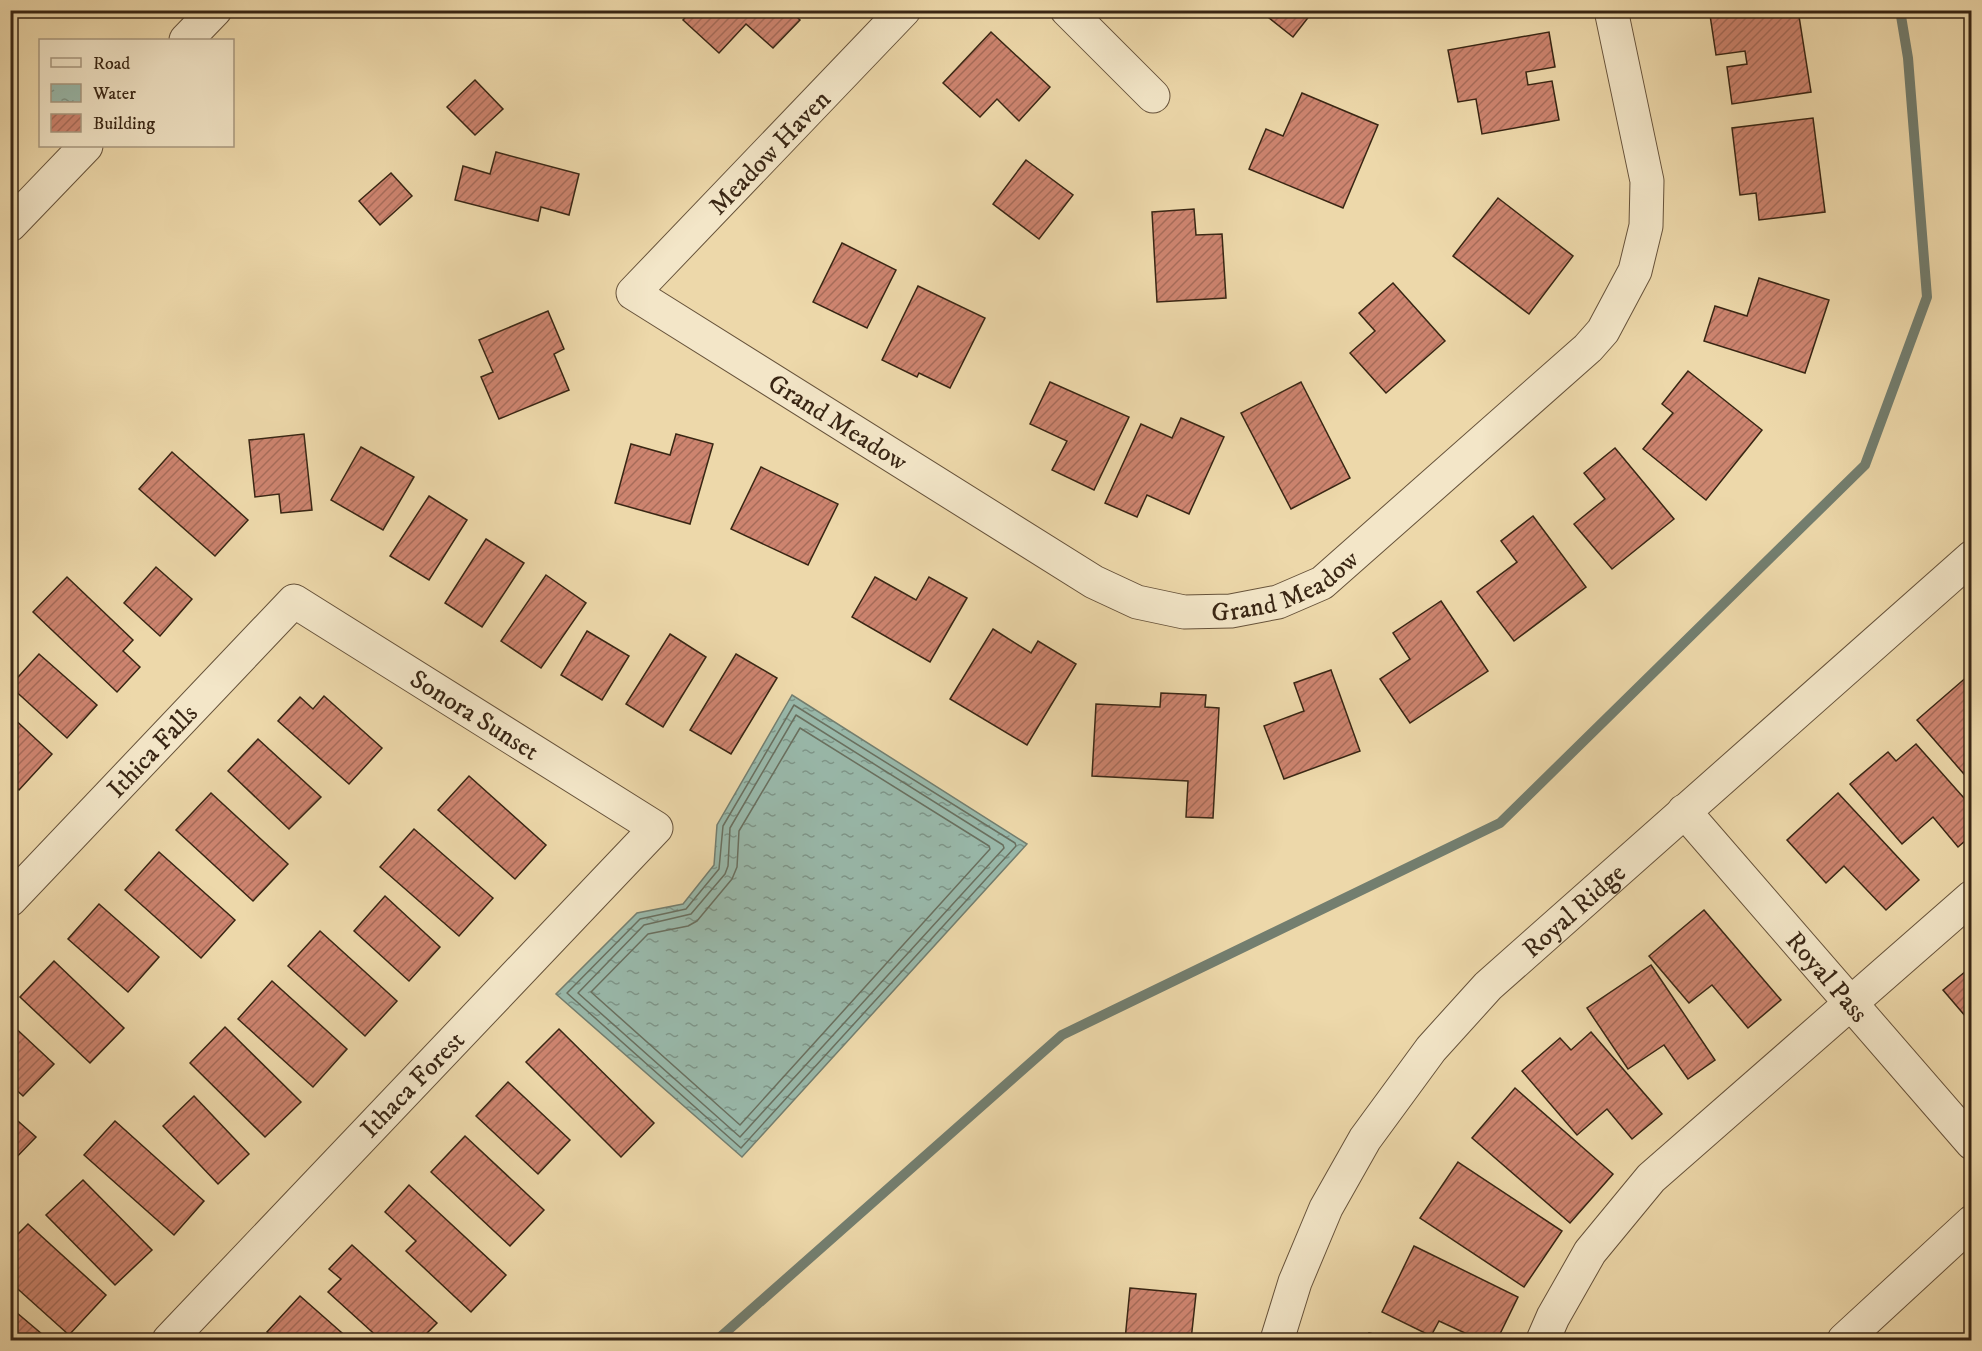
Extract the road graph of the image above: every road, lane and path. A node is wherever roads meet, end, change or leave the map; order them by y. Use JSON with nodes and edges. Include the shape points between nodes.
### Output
{"nodes":[{"id":1,"x":215,"y":10,"type":"edge"},
{"id":2,"x":904,"y":10,"type":"edge"},
{"id":3,"x":1067,"y":10,"type":"edge"},
{"id":4,"x":1611,"y":10,"type":"edge"},
{"id":5,"x":187,"y":39,"type":"edge"},
{"id":6,"x":1153,"y":96,"type":"dead end"},
{"id":7,"x":85,"y":147,"type":"edge"},
{"id":8,"x":10,"y":225,"type":"edge"},
{"id":9,"x":633,"y":293,"type":"joint"},
{"id":10,"x":1971,"y":557,"type":"edge"},
{"id":11,"x":294,"y":602,"type":"joint"},
{"id":12,"x":1684,"y":811,"type":"junction"},
{"id":13,"x":656,"y":828,"type":"joint"},
{"id":14,"x":1971,"y":897,"type":"edge"},
{"id":15,"x":10,"y":900,"type":"edge"},
{"id":16,"x":1851,"y":1003,"type":"junction"},
{"id":17,"x":1971,"y":1143,"type":"edge"},
{"id":18,"x":1971,"y":1222,"type":"edge"},
{"id":19,"x":169,"y":1341,"type":"edge"},
{"id":20,"x":1277,"y":1341,"type":"edge"},
{"id":21,"x":1543,"y":1341,"type":"edge"},
{"id":22,"x":1844,"y":1341,"type":"edge"}],
"edges":[{"from":1,"to":5,"type":"street"},
{"from":2,"to":9,"type":"street","name":"Meadow Haven"},
{"from":3,"to":6,"type":"street"},
{"from":4,"to":9,"type":"street","name":"Grand Meadow","via":[[1647,181],[1646,226],[1635,271],[1603,331],[1322,583],[1278,602],[1231,611],[1184,612],[1137,602],[1094,582]]},
{"from":7,"to":8,"type":"street"},
{"from":10,"to":12,"type":"street","name":"Royal Ridge"},
{"from":11,"to":13,"type":"street","name":"Sonora Sunset"},
{"from":11,"to":15,"type":"street","name":"Ithica Falls"},
{"from":12,"to":16,"type":"street","name":"Royal Pass"},
{"from":12,"to":20,"type":"street","name":"Royal Ridge","via":[[1488,986],[1431,1049],[1365,1139],[1326,1208],[1295,1282]]},
{"from":13,"to":19,"type":"street","name":"Ithaca Forest"},
{"from":14,"to":16,"type":"street"},
{"from":16,"to":17,"type":"street","name":"Royal Pass"},
{"from":16,"to":21,"type":"street","via":[[1651,1178],[1590,1252]]},
{"from":18,"to":22,"type":"street"}]}
